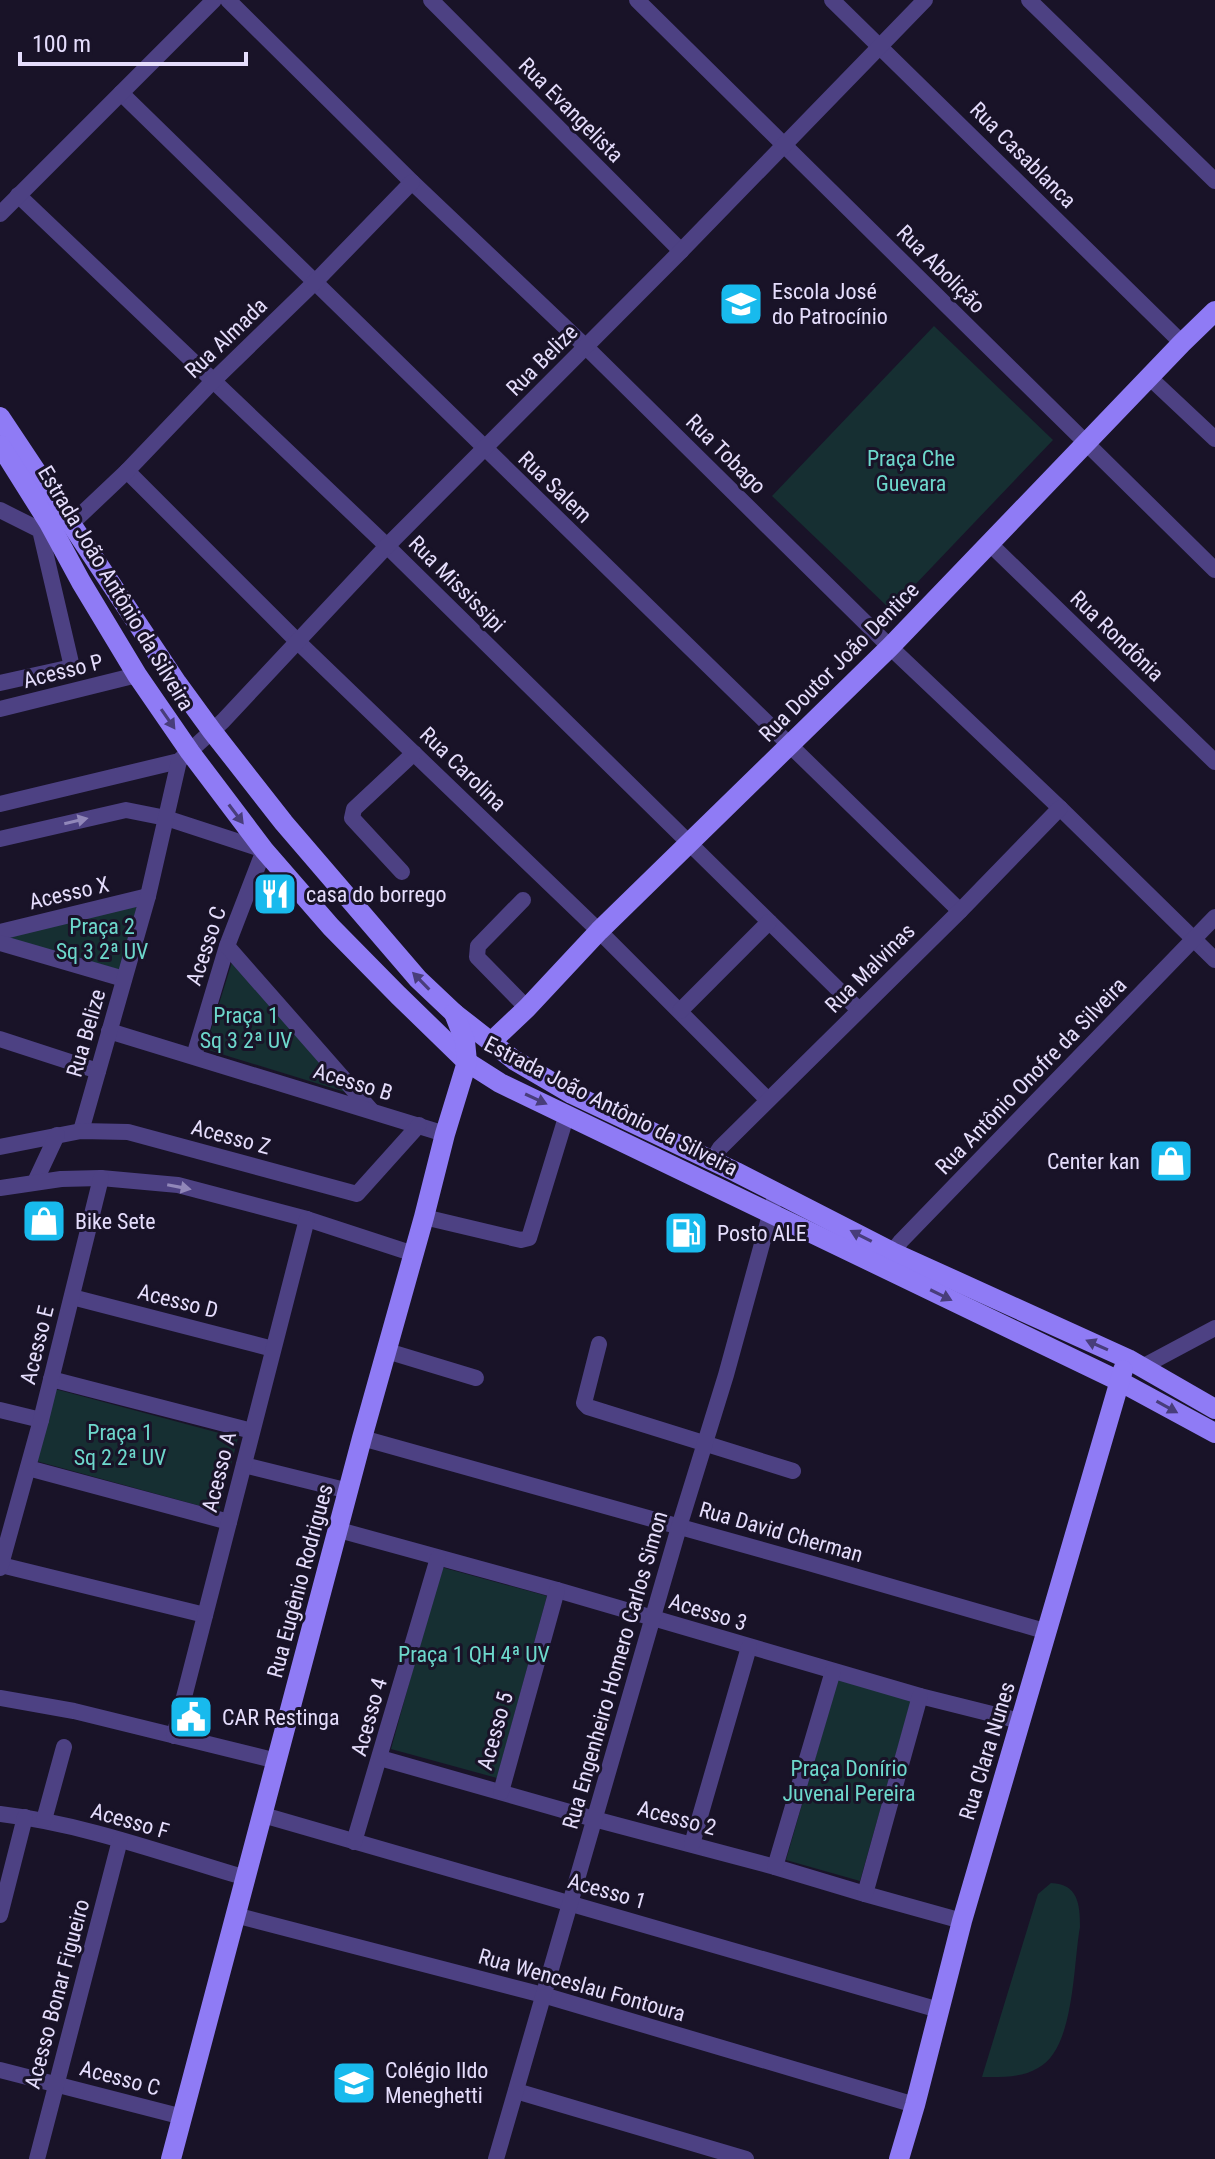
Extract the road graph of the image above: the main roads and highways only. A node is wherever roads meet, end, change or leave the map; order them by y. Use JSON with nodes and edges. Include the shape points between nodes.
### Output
{"nodes":[{"id":1,"x":1215,"y":312,"type":"edge"},
{"id":2,"x":0,"y":417,"type":"edge"},
{"id":3,"x":0,"y":445,"type":"edge"},
{"id":4,"x":203,"y":769,"type":"junction"},
{"id":5,"x":284,"y":823,"type":"junction"},
{"id":6,"x":454,"y":1013,"type":"junction"},
{"id":7,"x":491,"y":1042,"type":"junction"},
{"id":8,"x":467,"y":1062,"type":"junction"},
{"id":9,"x":666,"y":1151,"type":"junction"},
{"id":10,"x":736,"y":1172,"type":"junction"},
{"id":11,"x":728,"y":1192,"type":"junction"},
{"id":12,"x":773,"y":1202,"type":"junction"},
{"id":13,"x":886,"y":1259,"type":"junction"},
{"id":14,"x":1135,"y":1363,"type":"junction"},
{"id":15,"x":1119,"y":1381,"type":"junction"},
{"id":16,"x":1215,"y":1409,"type":"edge"},
{"id":17,"x":1215,"y":1433,"type":"edge"},
{"id":18,"x":171,"y":2159,"type":"edge"},
{"id":19,"x":899,"y":2159,"type":"edge"}],
"edges":[{"from":1,"to":7,"type":"main road","name":"Rua Doutor João Dentice","via":[[890,647]]},
{"from":2,"to":5,"type":"main road","name":"Estrada João Antônio da Silveira","via":[[177,683]]},
{"from":3,"to":4,"type":"main road","name":"Estrada João Antônio da Silveira","one_way":true,"via":[[185,756]]},
{"from":4,"to":5,"type":"main road","via":[[207,761],[222,764],[254,800]]},
{"from":4,"to":8,"type":"main road","name":"Estrada João Antônio da Silveira","one_way":true,"via":[[331,927]]},
{"from":6,"to":5,"type":"main road","name":"Estrada João Antônio da Silveira","one_way":true,"via":[[418,979]]},
{"from":6,"to":7,"type":"main road","name":"Estrada João Antônio da Silveira"},
{"from":6,"to":8,"type":"main road"},
{"from":7,"to":9,"type":"main road","name":"Estrada João Antônio da Silveira"},
{"from":8,"to":9,"type":"main road","name":"Estrada João Antônio da Silveira","one_way":true,"via":[[567,1114]]},
{"from":8,"to":18,"type":"main road","name":"Rua Eugênio Rodrigues"},
{"from":9,"to":10,"type":"main road","name":"Estrada João Antônio da Silveira"},
{"from":9,"to":11,"type":"main road","name":"Estrada João Antônio da Silveira"},
{"from":10,"to":11,"type":"main road"},
{"from":10,"to":12,"type":"main road","name":"Estrada João Antônio da Silveira"},
{"from":11,"to":12,"type":"main road","name":"Estrada João Antônio da Silveira"},
{"from":12,"to":13,"type":"main road","name":"Estrada João Antônio da Silveira"},
{"from":14,"to":13,"type":"main road","name":"Estrada João Antônio da Silveira","one_way":true},
{"from":13,"to":15,"type":"main road","name":"Estrada João Antônio da Silveira","one_way":true},
{"from":14,"to":15,"type":"main road","name":"Rua Clara Nunes"},
{"from":14,"to":16,"type":"main road","name":"Estrada João Antônio da Silveira"},
{"from":15,"to":17,"type":"main road","name":"Estrada João Antônio da Silveira","one_way":true},
{"from":15,"to":19,"type":"main road","name":"Rua Clara Nunes","via":[[962,1921]]}]}
